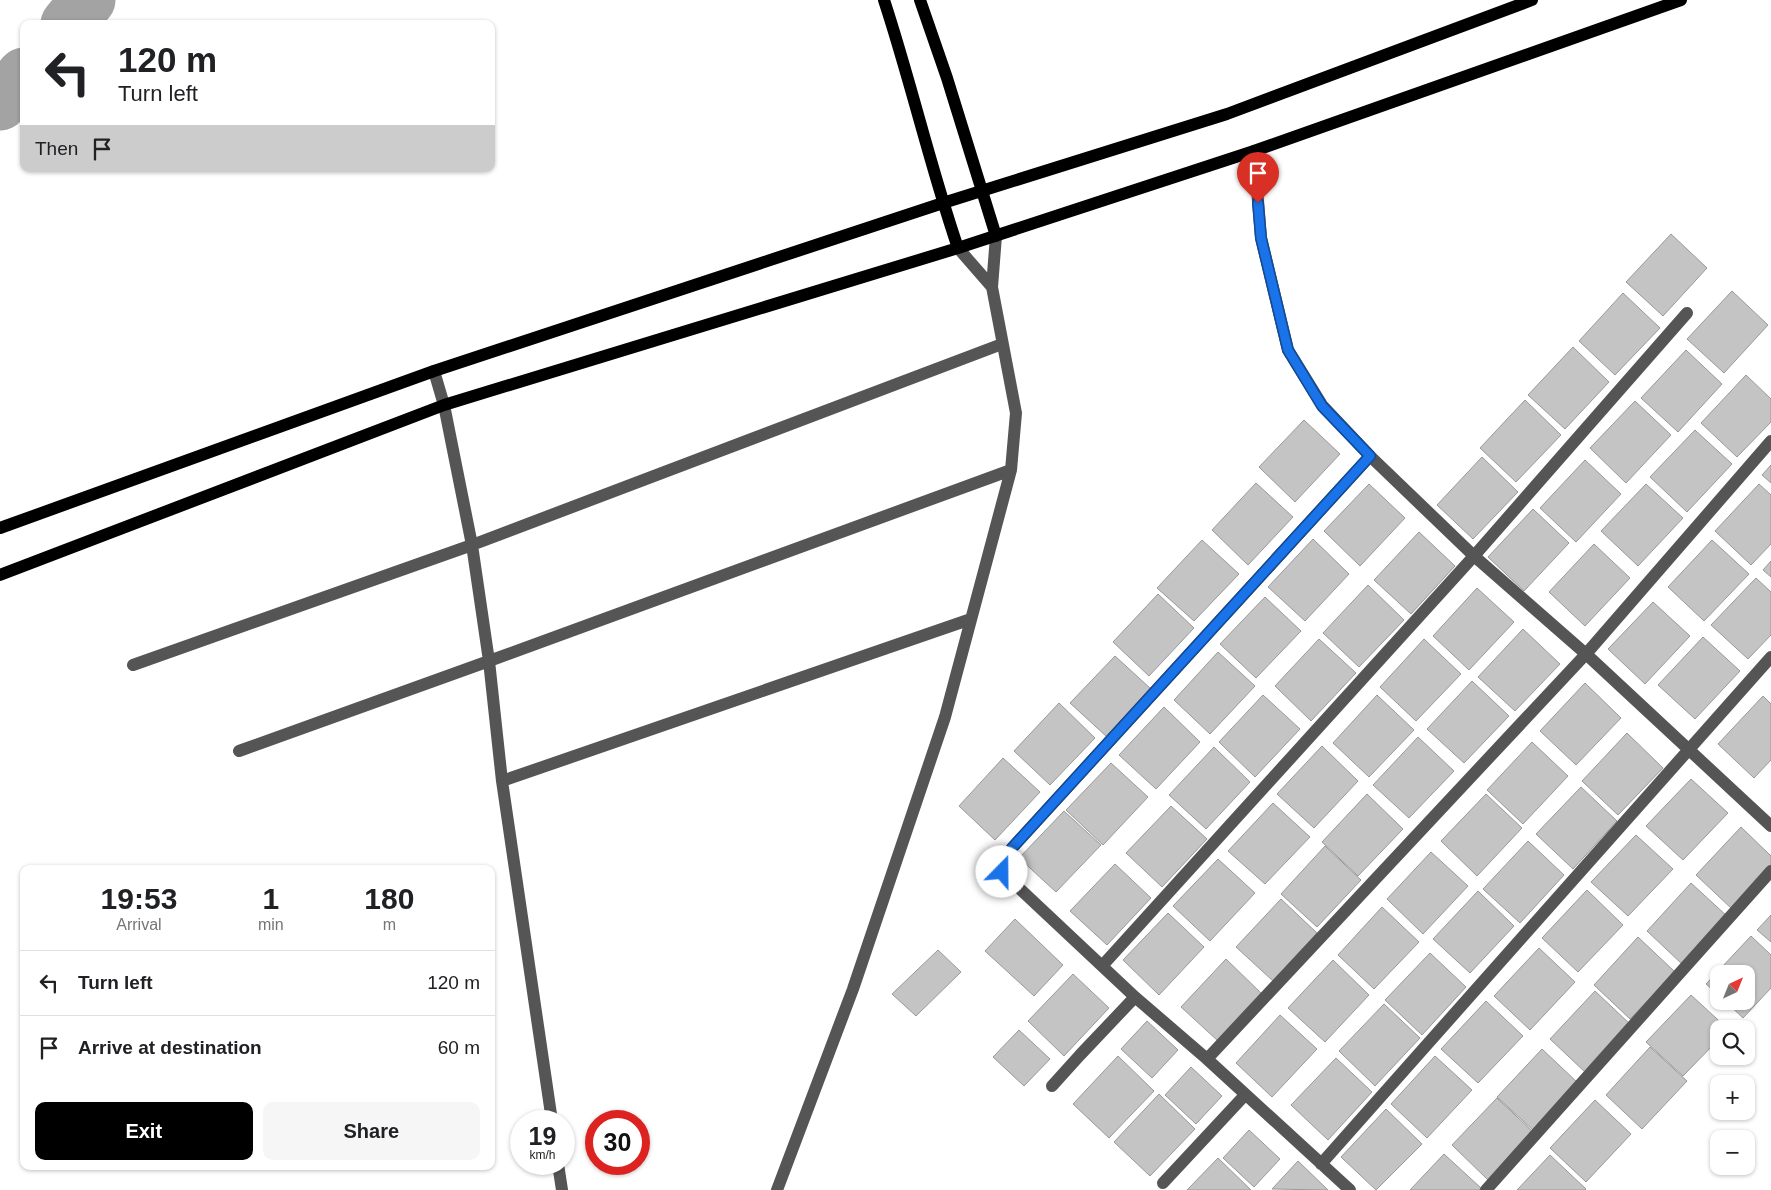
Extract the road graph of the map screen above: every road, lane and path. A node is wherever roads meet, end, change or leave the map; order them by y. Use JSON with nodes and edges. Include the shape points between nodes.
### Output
{"nodes":[{"id":1,"x":884,"y":0,"type":"edge"},
{"id":2,"x":920,"y":0,"type":"edge"},
{"id":3,"x":1532,"y":0,"type":"edge"},
{"id":4,"x":1681,"y":0,"type":"edge"},
{"id":5,"x":1254,"y":151,"type":"junction"},
{"id":6,"x":982,"y":191,"type":"junction"},
{"id":7,"x":943,"y":203,"type":"junction"},
{"id":8,"x":996,"y":236,"type":"junction"},
{"id":9,"x":958,"y":248,"type":"junction"},
{"id":10,"x":992,"y":286,"type":"junction"},
{"id":11,"x":1687,"y":313,"type":"dead end"},
{"id":12,"x":1002,"y":344,"type":"junction"},
{"id":13,"x":434,"y":371,"type":"junction"},
{"id":14,"x":444,"y":405,"type":"junction"},
{"id":15,"x":1771,"y":441,"type":"edge"},
{"id":16,"x":1370,"y":456,"type":"junction"},
{"id":17,"x":1011,"y":470,"type":"junction"},
{"id":18,"x":0,"y":528,"type":"edge"},
{"id":19,"x":472,"y":545,"type":"junction"},
{"id":20,"x":1474,"y":556,"type":"junction"},
{"id":21,"x":0,"y":575,"type":"edge"},
{"id":22,"x":971,"y":619,"type":"junction"},
{"id":23,"x":1586,"y":654,"type":"junction"},
{"id":24,"x":1771,"y":656,"type":"edge"},
{"id":25,"x":489,"y":661,"type":"junction"},
{"id":26,"x":133,"y":665,"type":"dead end"},
{"id":27,"x":1688,"y":749,"type":"junction"},
{"id":28,"x":239,"y":751,"type":"dead end"},
{"id":29,"x":502,"y":781,"type":"junction"},
{"id":30,"x":1771,"y":826,"type":"edge"},
{"id":31,"x":1771,"y":871,"type":"edge"},
{"id":32,"x":1102,"y":966,"type":"junction"},
{"id":33,"x":1135,"y":997,"type":"junction"},
{"id":34,"x":1207,"y":1059,"type":"junction"},
{"id":35,"x":1052,"y":1086,"type":"dead end"},
{"id":36,"x":1245,"y":1095,"type":"junction"},
{"id":37,"x":550,"y":1110,"type":"edge"},
{"id":38,"x":1321,"y":1164,"type":"junction"},
{"id":39,"x":560,"y":1175,"type":"edge"},
{"id":40,"x":1163,"y":1183,"type":"dead end"},
{"id":41,"x":562,"y":1190,"type":"edge"},
{"id":42,"x":777,"y":1190,"type":"edge"},
{"id":43,"x":1350,"y":1190,"type":"edge"},
{"id":44,"x":1486,"y":1190,"type":"edge"}],
"edges":[{"from":1,"to":7,"type":"main road","via":[[902,52]]},
{"from":2,"to":6,"type":"main road"},
{"from":3,"to":6,"type":"main road","via":[[1227,114]]},
{"from":4,"to":5,"type":"main road"},
{"from":5,"to":8,"type":"main road"},
{"from":5,"to":16,"type":"street","via":[[1261,238],[1288,350],[1322,406]]},
{"from":6,"to":7,"type":"main road"},
{"from":6,"to":8,"type":"main road"},
{"from":7,"to":9,"type":"main road"},
{"from":7,"to":13,"type":"main road"},
{"from":8,"to":9,"type":"main road"},
{"from":8,"to":10,"type":"street"},
{"from":9,"to":10,"type":"street"},
{"from":9,"to":14,"type":"main road"},
{"from":10,"to":12,"type":"street"},
{"from":11,"to":20,"type":"street"},
{"from":12,"to":17,"type":"street","via":[[1016,413]]},
{"from":12,"to":19,"type":"street"},
{"from":13,"to":14,"type":"street"},
{"from":13,"to":18,"type":"main road"},
{"from":14,"to":19,"type":"street"},
{"from":14,"to":21,"type":"main road"},
{"from":15,"to":23,"type":"street"},
{"from":16,"to":20,"type":"street"},
{"from":16,"to":32,"type":"street","via":[[1006,857],[1002,872]]},
{"from":17,"to":22,"type":"street"},
{"from":17,"to":25,"type":"street"},
{"from":19,"to":25,"type":"street"},
{"from":19,"to":26,"type":"street"},
{"from":20,"to":23,"type":"street"},
{"from":20,"to":32,"type":"street"},
{"from":22,"to":29,"type":"street"},
{"from":22,"to":42,"type":"street","via":[[946,717],[853,989]]},
{"from":23,"to":27,"type":"street"},
{"from":23,"to":34,"type":"street"},
{"from":24,"to":27,"type":"street"},
{"from":25,"to":28,"type":"street"},
{"from":25,"to":29,"type":"street"},
{"from":27,"to":30,"type":"street"},
{"from":27,"to":38,"type":"street"},
{"from":29,"to":37,"type":"street"},
{"from":31,"to":44,"type":"street"},
{"from":32,"to":33,"type":"street"},
{"from":33,"to":34,"type":"street"},
{"from":33,"to":35,"type":"street"},
{"from":34,"to":36,"type":"street"},
{"from":36,"to":38,"type":"street"},
{"from":36,"to":40,"type":"street"},
{"from":38,"to":43,"type":"street"},
{"from":39,"to":41,"type":"street"}]}
